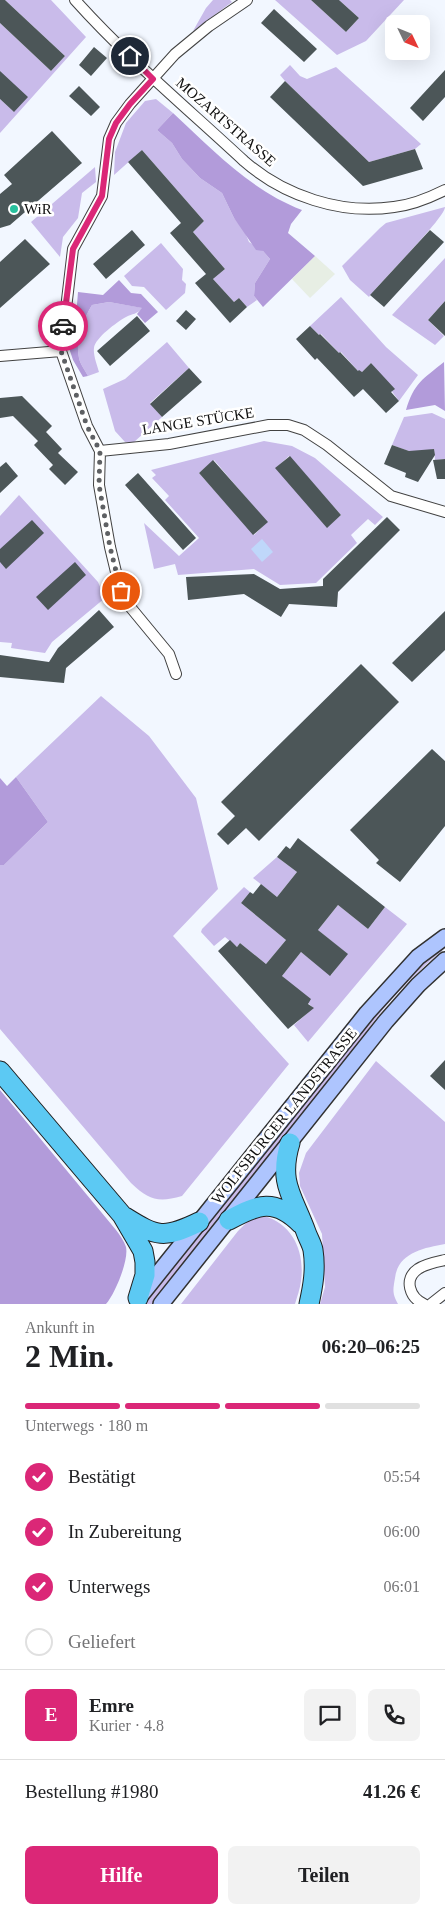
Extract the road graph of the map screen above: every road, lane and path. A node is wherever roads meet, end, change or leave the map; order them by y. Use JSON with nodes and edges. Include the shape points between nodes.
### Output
{"nodes":[{"id":1,"x":75,"y":0,"type":"edge"},
{"id":2,"x":247,"y":0,"type":"edge"},
{"id":3,"x":153,"y":79,"type":"junction"},
{"id":4,"x":445,"y":190,"type":"edge"},
{"id":5,"x":61,"y":351,"type":"junction"},
{"id":6,"x":0,"y":356,"type":"edge"},
{"id":7,"x":100,"y":451,"type":"junction"},
{"id":8,"x":445,"y":512,"type":"edge"},
{"id":9,"x":176,"y":674,"type":"dead end"},
{"id":10,"x":445,"y":936,"type":"edge"},
{"id":11,"x":445,"y":960,"type":"edge"},
{"id":12,"x":0,"y":1071,"type":"edge"},
{"id":13,"x":290,"y":1143,"type":"junction"},
{"id":14,"x":122,"y":1214,"type":"junction"},
{"id":15,"x":228,"y":1220,"type":"junction"},
{"id":16,"x":199,"y":1222,"type":"junction"},
{"id":17,"x":304,"y":1227,"type":"junction"},
{"id":18,"x":445,"y":1260,"type":"edge"},
{"id":19,"x":445,"y":1293,"type":"edge"},
{"id":20,"x":136,"y":1301,"type":"edge"},
{"id":21,"x":161,"y":1304,"type":"edge"},
{"id":22,"x":310,"y":1304,"type":"edge"},
{"id":23,"x":424,"y":1304,"type":"edge"},
{"id":24,"x":431,"y":1304,"type":"edge"}],
"edges":[{"from":1,"to":3,"type":"street","name":"MOZARTSTRASSE"},
{"from":2,"to":3,"type":"street","via":[[186,44]]},
{"from":3,"to":4,"type":"street","name":"MOZARTSTRASSE","via":[[256,171],[286,190],[336,206],[377,208],[395,207]]},
{"from":3,"to":5,"type":"street","via":[[116,123],[109,139],[102,196],[73,249]]},
{"from":5,"to":6,"type":"street"},
{"from":5,"to":7,"type":"street","via":[[87,426]]},
{"from":7,"to":8,"type":"street","name":"LANGE STÜCKE","via":[[169,444],[270,425],[288,425],[304,430],[327,445],[391,496]]},
{"from":7,"to":9,"type":"street","via":[[99,485],[122,596],[169,654]]},
{"from":10,"to":16,"type":"main road","name":"WOLFSBURGER LANDSTRASSE","via":[[418,957],[367,1013]]},
{"from":11,"to":13,"type":"main road","name":"WOLFSBURGER LANDSTRASSE","via":[[401,1003]]},
{"from":12,"to":14,"type":"highway"},
{"from":13,"to":15,"type":"main road","name":"WOLFSBURGER LANDSTRASSE"},
{"from":13,"to":17,"type":"highway","via":[[286,1156],[286,1185]]},
{"from":14,"to":16,"type":"highway","via":[[147,1231],[166,1234]]},
{"from":14,"to":20,"type":"highway","via":[[143,1251],[145,1262],[145,1275]]},
{"from":15,"to":17,"type":"highway","via":[[252,1209],[274,1206],[284,1209]]},
{"from":15,"to":21,"type":"main road","name":"WOLFSBURGER LANDSTRASSE"},
{"from":16,"to":20,"type":"main road","name":"WOLFSBURGER LANDSTRASSE"},
{"from":17,"to":22,"type":"highway","via":[[312,1249],[315,1277]]},
{"from":18,"to":23,"type":"street","via":[[418,1268],[410,1279],[412,1295]]},
{"from":19,"to":24,"type":"street"}]}
